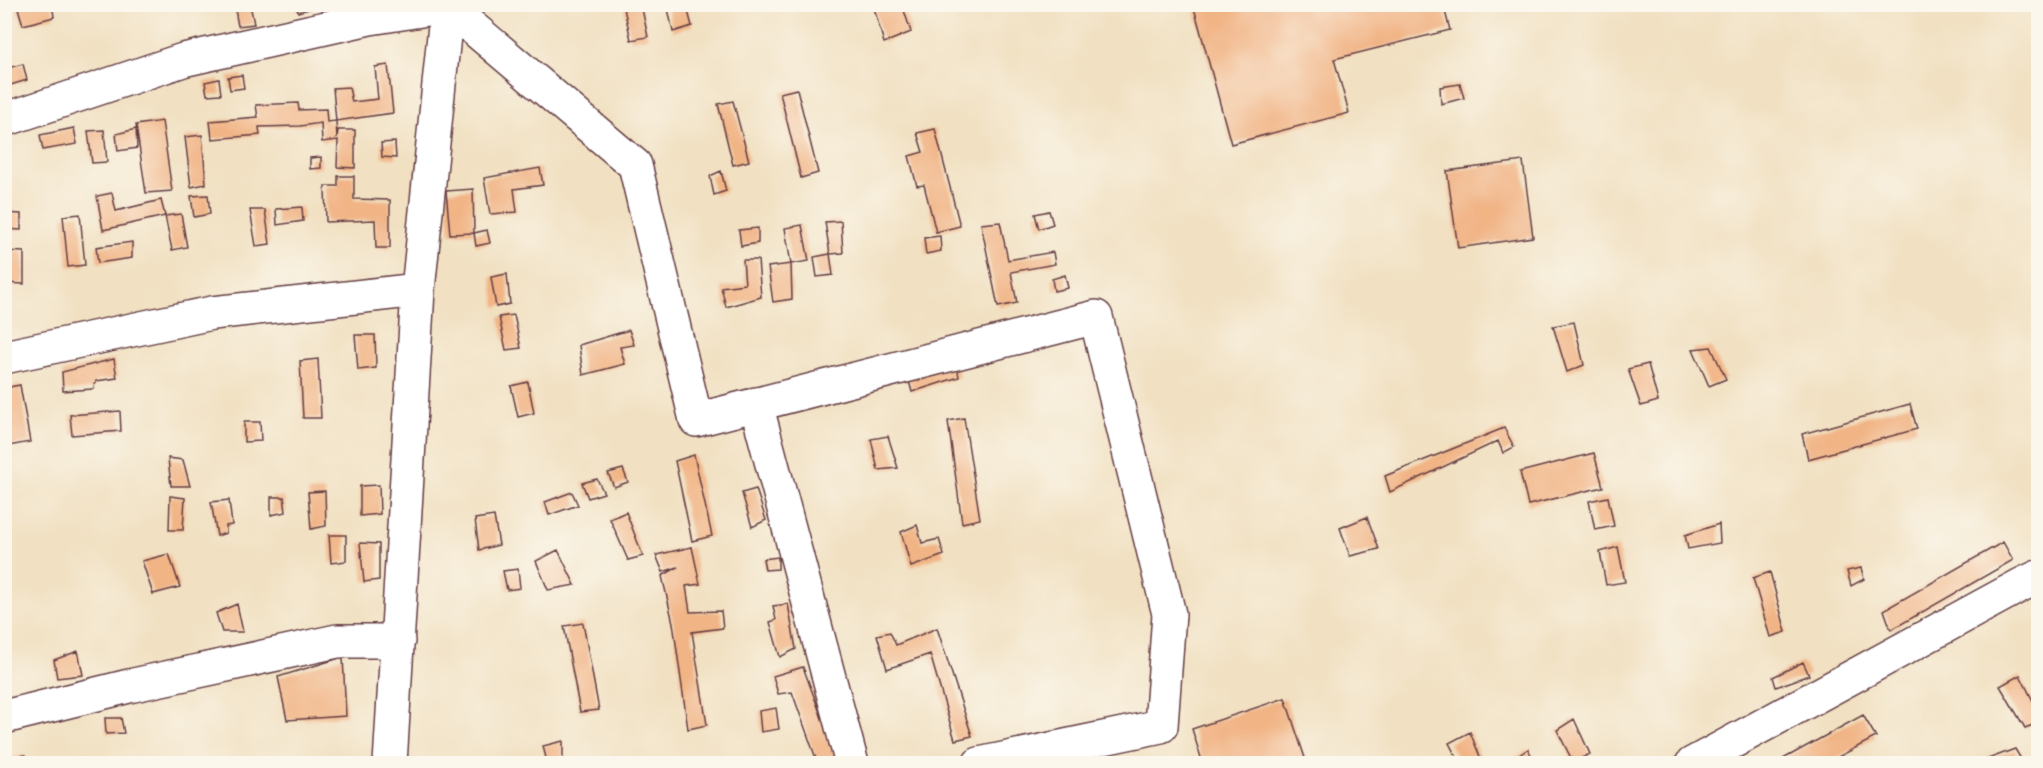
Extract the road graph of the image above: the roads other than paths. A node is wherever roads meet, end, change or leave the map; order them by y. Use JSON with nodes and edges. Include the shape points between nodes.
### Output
{"nodes":[{"id":1,"x":447,"y":6,"type":"junction"},
{"id":2,"x":352,"y":13,"type":"edge"},
{"id":3,"x":4,"y":120,"type":"edge"},
{"id":4,"x":418,"y":290,"type":"junction"},
{"id":5,"x":4,"y":357,"type":"edge"},
{"id":6,"x":756,"y":404,"type":"junction"},
{"id":7,"x":2038,"y":577,"type":"edge"},
{"id":8,"x":398,"y":641,"type":"junction"},
{"id":9,"x":4,"y":717,"type":"edge"},
{"id":10,"x":390,"y":764,"type":"edge"},
{"id":11,"x":852,"y":764,"type":"edge"},
{"id":12,"x":979,"y":764,"type":"edge"},
{"id":13,"x":1692,"y":764,"type":"edge"}],
"edges":[{"from":1,"to":2,"type":"street"},
{"from":1,"to":4,"type":"street"},
{"from":1,"to":6,"type":"street","via":[[635,165],[696,420]]},
{"from":2,"to":3,"type":"street","via":[[183,60]]},
{"from":4,"to":5,"type":"street","via":[[212,313]]},
{"from":4,"to":8,"type":"street"},
{"from":6,"to":11,"type":"street"},
{"from":6,"to":12,"type":"street","via":[[1096,317],[1169,614],[1161,726]]},
{"from":7,"to":13,"type":"street"},
{"from":8,"to":9,"type":"street","via":[[337,641]]},
{"from":8,"to":10,"type":"street"}]}
